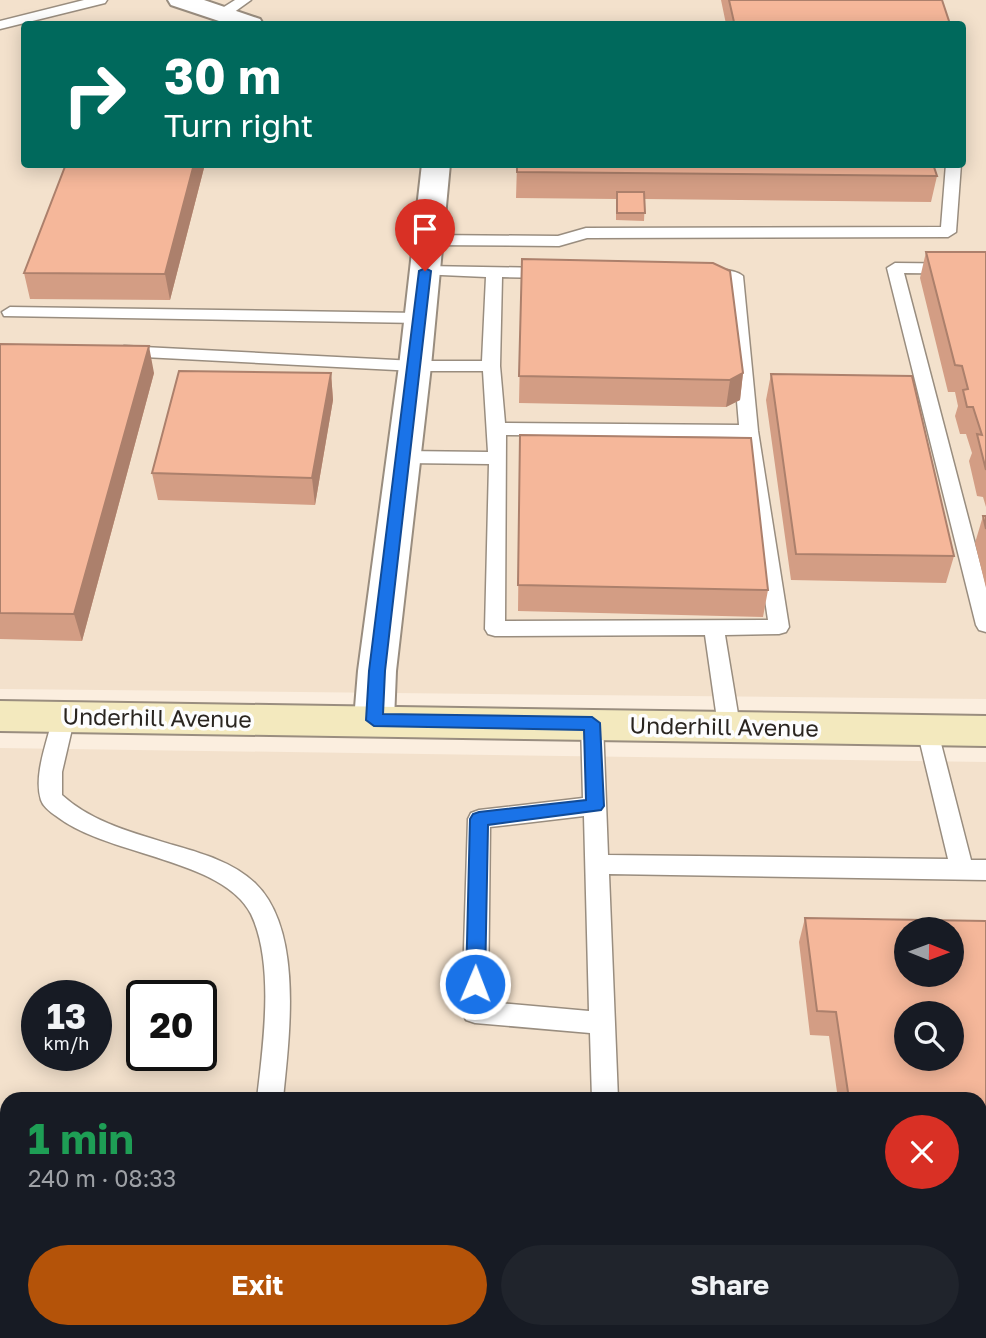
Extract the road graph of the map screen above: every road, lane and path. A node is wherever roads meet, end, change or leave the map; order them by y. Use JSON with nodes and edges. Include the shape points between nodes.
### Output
{"nodes":[{"id":1,"x":100,"y":0,"type":"edge"},
{"id":2,"x":180,"y":0,"type":"edge"},
{"id":3,"x":244,"y":0,"type":"edge"},
{"id":4,"x":221,"y":15,"type":"junction"},
{"id":5,"x":241,"y":21,"type":"edge"},
{"id":6,"x":0,"y":24,"type":"edge"},
{"id":7,"x":436,"y":168,"type":"edge"},
{"id":8,"x":954,"y":168,"type":"edge"},
{"id":9,"x":427,"y":256,"type":"junction"},
{"id":10,"x":986,"y":269,"type":"edge"},
{"id":11,"x":494,"y":272,"type":"junction"},
{"id":12,"x":561,"y":273,"type":"edge"},
{"id":13,"x":681,"y":275,"type":"edge"},
{"id":14,"x":10,"y":312,"type":"dead end"},
{"id":15,"x":420,"y":318,"type":"junction"},
{"id":16,"x":112,"y":350,"type":"edge"},
{"id":17,"x":415,"y":366,"type":"junction"},
{"id":18,"x":491,"y":366,"type":"junction"},
{"id":19,"x":496,"y":429,"type":"junction"},
{"id":20,"x":749,"y":431,"type":"junction"},
{"id":21,"x":404,"y":457,"type":"junction"},
{"id":22,"x":498,"y":458,"type":"junction"},
{"id":23,"x":986,"y":623,"type":"edge"},
{"id":24,"x":714,"y":627,"type":"junction"},
{"id":25,"x":0,"y":716,"type":"edge"},
{"id":26,"x":64,"y":716,"type":"junction"},
{"id":27,"x":374,"y":720,"type":"junction"},
{"id":28,"x":592,"y":723,"type":"junction"},
{"id":29,"x":729,"y":726,"type":"junction"},
{"id":30,"x":928,"y":730,"type":"junction"},
{"id":31,"x":986,"y":731,"type":"edge"},
{"id":32,"x":595,"y":806,"type":"junction"},
{"id":33,"x":598,"y":864,"type":"junction"},
{"id":34,"x":962,"y":869,"type":"junction"},
{"id":35,"x":986,"y":870,"type":"edge"},
{"id":36,"x":603,"y":1023,"type":"junction"},
{"id":37,"x":271,"y":1092,"type":"edge"},
{"id":38,"x":605,"y":1092,"type":"edge"}],
"edges":[{"from":1,"to":6,"type":"lane"},
{"from":2,"to":4,"type":"street"},
{"from":3,"to":4,"type":"lane"},
{"from":4,"to":5,"type":"street"},
{"from":7,"to":9,"type":"street"},
{"from":8,"to":9,"type":"lane","via":[[948,232],[586,233],[559,241]]},
{"from":9,"to":11,"type":"lane"},
{"from":9,"to":15,"type":"street"},
{"from":10,"to":23,"type":"lane","via":[[895,268]]},
{"from":11,"to":12,"type":"lane"},
{"from":11,"to":18,"type":"lane"},
{"from":13,"to":20,"type":"lane","via":[[735,276]]},
{"from":14,"to":15,"type":"lane"},
{"from":15,"to":17,"type":"street"},
{"from":16,"to":17,"type":"lane"},
{"from":17,"to":18,"type":"lane"},
{"from":17,"to":21,"type":"street"},
{"from":18,"to":19,"type":"lane"},
{"from":19,"to":20,"type":"lane"},
{"from":19,"to":22,"type":"lane"},
{"from":20,"to":24,"type":"lane","via":[[779,627]]},
{"from":21,"to":22,"type":"lane"},
{"from":21,"to":27,"type":"street"},
{"from":22,"to":24,"type":"lane","via":[[495,629]]},
{"from":24,"to":29,"type":"lane"},
{"from":25,"to":26,"type":"street","name":"Underhill Avenue"},
{"from":26,"to":27,"type":"street","name":"Underhill Avenue"},
{"from":26,"to":37,"type":"lane","via":[[51,798],[65,813],[224,873],[249,891],[265,917],[275,973],[277,1038]]},
{"from":27,"to":28,"type":"street","name":"Underhill Avenue"},
{"from":28,"to":29,"type":"street","name":"Underhill Avenue"},
{"from":28,"to":32,"type":"lane"},
{"from":29,"to":30,"type":"street","name":"Underhill Avenue"},
{"from":30,"to":31,"type":"street","name":"Underhill Avenue"},
{"from":30,"to":34,"type":"lane"},
{"from":32,"to":33,"type":"lane"},
{"from":32,"to":36,"type":"lane","via":[[479,819],[475,1012]]},
{"from":33,"to":34,"type":"lane"},
{"from":33,"to":36,"type":"lane"},
{"from":34,"to":35,"type":"lane"},
{"from":36,"to":38,"type":"lane"}]}
